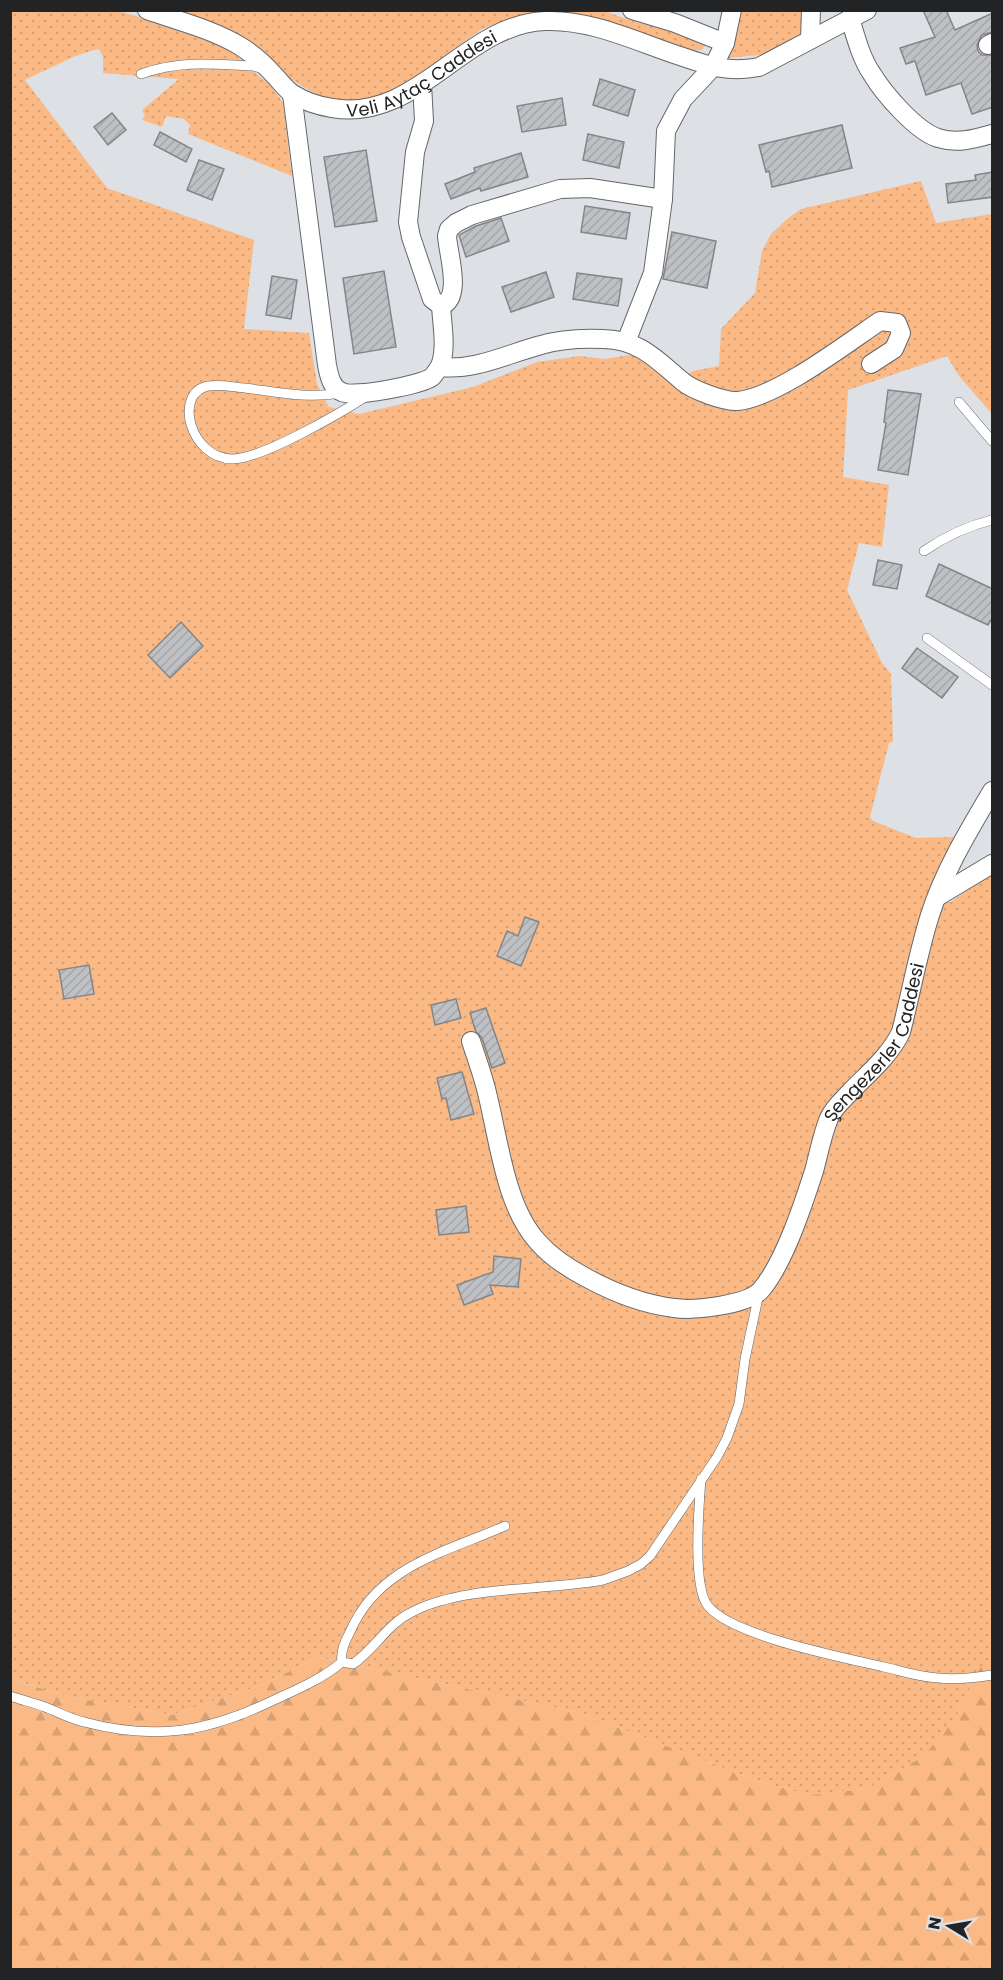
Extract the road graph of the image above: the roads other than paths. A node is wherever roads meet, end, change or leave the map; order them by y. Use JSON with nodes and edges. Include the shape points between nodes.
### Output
{"nodes":[{"id":1,"x":147,"y":10,"type":"edge"},
{"id":2,"x":632,"y":10,"type":"edge"},
{"id":3,"x":732,"y":10,"type":"edge"},
{"id":4,"x":811,"y":10,"type":"edge"},
{"id":5,"x":859,"y":14,"type":"edge"},
{"id":6,"x":810,"y":40,"type":"junction"},
{"id":7,"x":725,"y":43,"type":"junction"},
{"id":8,"x":713,"y":67,"type":"junction"},
{"id":9,"x":270,"y":70,"type":"junction"},
{"id":10,"x":141,"y":74,"type":"dead end"},
{"id":11,"x":422,"y":84,"type":"junction"},
{"id":12,"x":292,"y":94,"type":"junction"},
{"id":13,"x":993,"y":134,"type":"edge"},
{"id":14,"x":663,"y":199,"type":"junction"},
{"id":15,"x":441,"y":306,"type":"junction"},
{"id":16,"x":626,"y":342,"type":"junction"},
{"id":17,"x":871,"y":364,"type":"dead end"},
{"id":18,"x":440,"y":367,"type":"junction"},
{"id":19,"x":373,"y":392,"type":"junction"},
{"id":20,"x":342,"y":393,"type":"junction"},
{"id":21,"x":959,"y":402,"type":"dead end"},
{"id":22,"x":993,"y":441,"type":"edge"},
{"id":23,"x":993,"y":520,"type":"edge"},
{"id":24,"x":924,"y":551,"type":"dead end"},
{"id":25,"x":927,"y":638,"type":"dead end"},
{"id":26,"x":993,"y":685,"type":"edge"},
{"id":27,"x":993,"y":791,"type":"edge"},
{"id":28,"x":993,"y":864,"type":"edge"},
{"id":29,"x":937,"y":897,"type":"junction"},
{"id":30,"x":471,"y":1041,"type":"dead end"},
{"id":31,"x":759,"y":1293,"type":"junction"},
{"id":32,"x":702,"y":1479,"type":"junction"},
{"id":33,"x":505,"y":1526,"type":"dead end"},
{"id":34,"x":342,"y":1662,"type":"junction"},
{"id":35,"x":993,"y":1675,"type":"edge"},
{"id":36,"x":10,"y":1696,"type":"edge"}],
"edges":[{"from":1,"to":9,"type":"street","name":"Veli Aytaç Caddesi","via":[[237,45]]},
{"from":2,"to":7,"type":"street"},
{"from":3,"to":7,"type":"street"},
{"from":4,"to":6,"type":"street"},
{"from":5,"to":6,"type":"street","name":"Veli Aytaç Caddesi"},
{"from":5,"to":13,"type":"street","via":[[860,50],[872,75],[924,131],[954,141]]},
{"from":6,"to":8,"type":"street","name":"Veli Aytaç Caddesi","via":[[759,67]]},
{"from":7,"to":8,"type":"street"},
{"from":8,"to":11,"type":"street","name":"Veli Aytaç Caddesi","via":[[584,24],[544,21],[524,24],[483,40]]},
{"from":8,"to":14,"type":"street","via":[[683,99],[666,131]]},
{"from":9,"to":10,"type":"lane","via":[[183,64]]},
{"from":9,"to":12,"type":"street","name":"Veli Aytaç Caddesi"},
{"from":11,"to":12,"type":"street","name":"Veli Aytaç Caddesi","via":[[382,103],[350,110],[331,108]]},
{"from":11,"to":15,"type":"street","via":[[424,121],[415,152],[408,222],[432,299]]},
{"from":12,"to":20,"type":"street","via":[[327,365],[330,379]]},
{"from":14,"to":15,"type":"street","via":[[590,188],[560,189],[472,215],[449,230],[453,282],[451,298]]},
{"from":14,"to":16,"type":"street","via":[[653,273]]},
{"from":15,"to":18,"type":"street"},
{"from":16,"to":17,"type":"street","via":[[651,353],[685,384],[736,401],[773,390],[880,321],[897,323],[901,333],[894,350]]},
{"from":16,"to":18,"type":"street","via":[[570,340],[543,344],[476,365]]},
{"from":18,"to":19,"type":"street","via":[[431,377]]},
{"from":19,"to":20,"type":"street"},
{"from":19,"to":20,"type":"lane","via":[[321,423],[245,457],[231,459],[206,450],[191,426],[192,400],[206,386],[310,396]]},
{"from":21,"to":22,"type":"lane"},
{"from":23,"to":24,"type":"lane","via":[[948,535]]},
{"from":25,"to":26,"type":"lane"},
{"from":27,"to":29,"type":"street","name":"Şengezerler Caddesi"},
{"from":28,"to":29,"type":"street"},
{"from":29,"to":31,"type":"street","name":"Şengezerler Caddesi","via":[[901,1032],[884,1058],[830,1118],[785,1249]]},
{"from":30,"to":31,"type":"street","via":[[514,1198],[528,1229],[547,1252],[602,1287],[657,1306],[700,1309]]},
{"from":31,"to":32,"type":"lane","via":[[740,1404],[727,1438]]},
{"from":32,"to":34,"type":"lane","via":[[650,1556],[628,1571],[588,1583],[481,1594],[425,1606],[389,1627],[353,1664]]},
{"from":32,"to":35,"type":"lane","via":[[697,1532],[702,1593],[716,1614],[801,1648],[920,1676],[954,1679]]},
{"from":33,"to":34,"type":"lane","via":[[434,1554],[382,1586],[352,1626]]},
{"from":34,"to":36,"type":"lane","via":[[314,1681],[257,1708],[207,1727],[170,1733],[86,1723]]}]}
